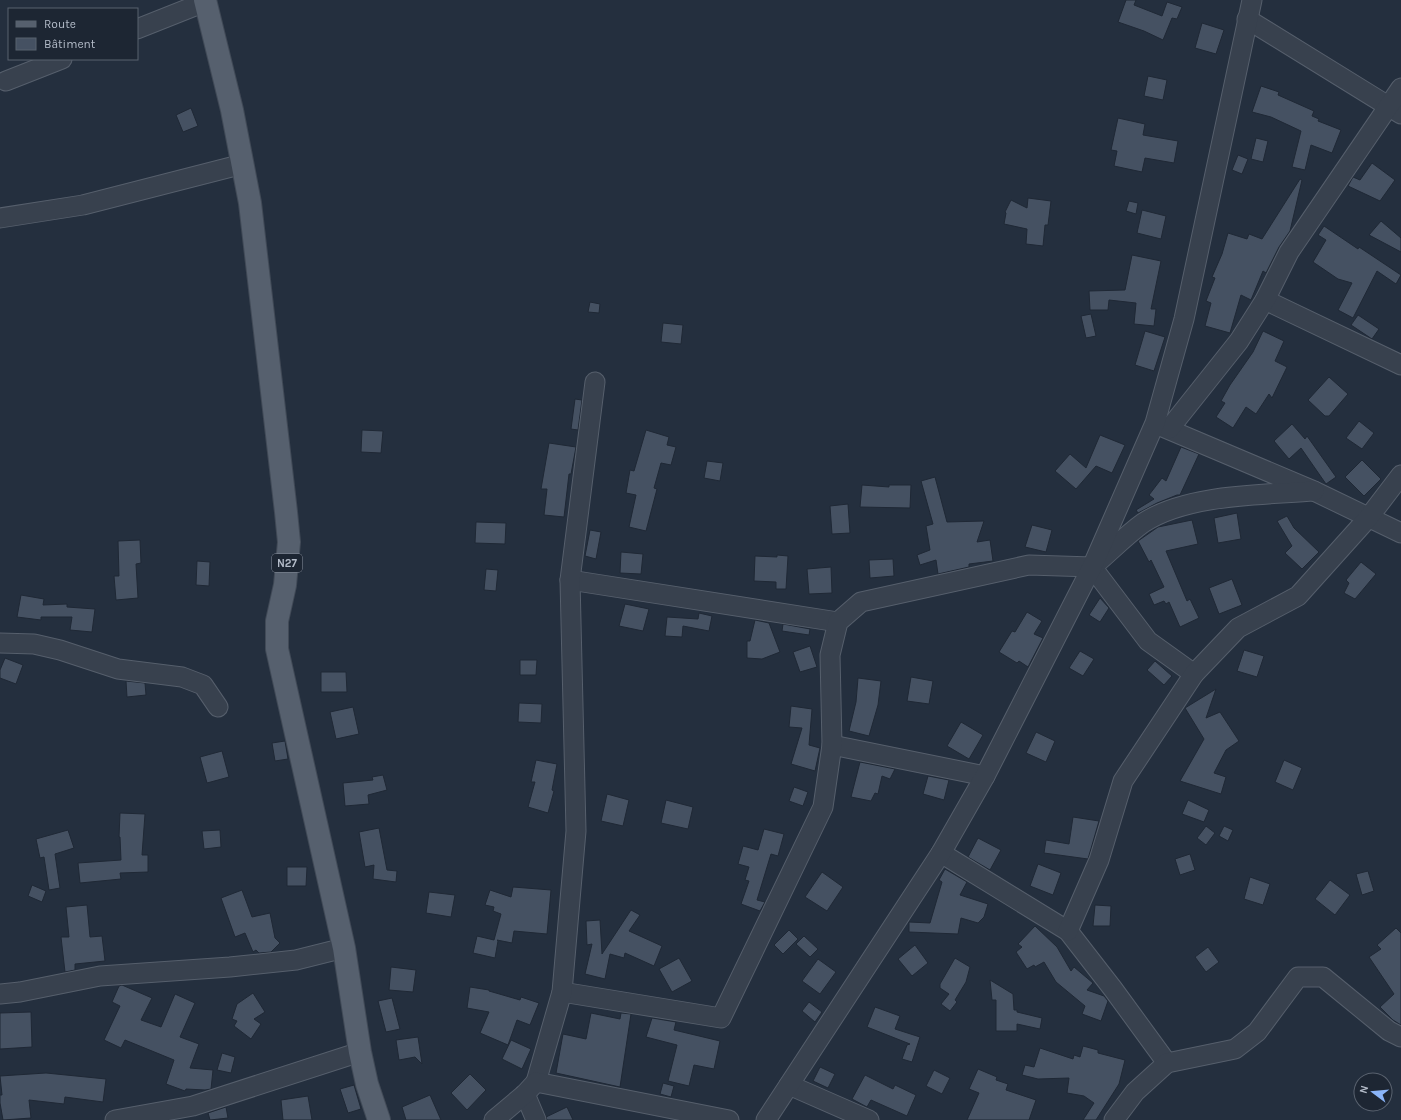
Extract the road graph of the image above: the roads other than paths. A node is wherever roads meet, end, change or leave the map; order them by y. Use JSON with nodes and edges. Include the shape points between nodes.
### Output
{"nodes":[{"id":1,"x":1252,"y":0,"type":"edge"},
{"id":2,"x":205,"y":1,"type":"edge"},
{"id":3,"x":1247,"y":19,"type":"junction"},
{"id":4,"x":138,"y":29,"type":"edge"},
{"id":5,"x":59,"y":60,"type":"edge"},
{"id":6,"x":6,"y":81,"type":"dead end"},
{"id":7,"x":1401,"y":88,"type":"edge"},
{"id":8,"x":1395,"y":110,"type":"edge"},
{"id":9,"x":243,"y":164,"type":"junction"},
{"id":10,"x":0,"y":218,"type":"edge"},
{"id":11,"x":1265,"y":300,"type":"junction"},
{"id":12,"x":1401,"y":365,"type":"edge"},
{"id":13,"x":595,"y":382,"type":"dead end"},
{"id":14,"x":1162,"y":426,"type":"junction"},
{"id":15,"x":1401,"y":475,"type":"edge"},
{"id":16,"x":1314,"y":491,"type":"junction"},
{"id":17,"x":1369,"y":517,"type":"junction"},
{"id":18,"x":1401,"y":533,"type":"edge"},
{"id":19,"x":1092,"y":567,"type":"junction"},
{"id":20,"x":570,"y":580,"type":"junction"},
{"id":21,"x":838,"y":622,"type":"junction"},
{"id":22,"x":0,"y":643,"type":"edge"},
{"id":23,"x":1194,"y":674,"type":"junction"},
{"id":24,"x":218,"y":708,"type":"dead end"},
{"id":25,"x":832,"y":746,"type":"junction"},
{"id":26,"x":986,"y":776,"type":"junction"},
{"id":27,"x":940,"y":853,"type":"junction"},
{"id":28,"x":1068,"y":931,"type":"junction"},
{"id":29,"x":344,"y":948,"type":"junction"},
{"id":30,"x":562,"y":992,"type":"junction"},
{"id":31,"x":0,"y":994,"type":"edge"},
{"id":32,"x":1401,"y":1037,"type":"edge"},
{"id":33,"x":360,"y":1052,"type":"junction"},
{"id":34,"x":1167,"y":1063,"type":"junction"},
{"id":35,"x":789,"y":1085,"type":"junction"},
{"id":36,"x":530,"y":1088,"type":"junction"},
{"id":37,"x":115,"y":1120,"type":"edge"},
{"id":38,"x":379,"y":1120,"type":"edge"},
{"id":39,"x":494,"y":1120,"type":"edge"},
{"id":40,"x":536,"y":1120,"type":"edge"},
{"id":41,"x":729,"y":1120,"type":"edge"},
{"id":42,"x":766,"y":1120,"type":"edge"},
{"id":43,"x":869,"y":1120,"type":"edge"},
{"id":44,"x":1114,"y":1120,"type":"edge"}],
"edges":[{"from":1,"to":3,"type":"street"},
{"from":2,"to":4,"type":"street"},
{"from":2,"to":9,"type":"main road","number":"N27"},
{"from":3,"to":8,"type":"street"},
{"from":3,"to":14,"type":"street"},
{"from":5,"to":6,"type":"street"},
{"from":7,"to":8,"type":"street"},
{"from":8,"to":11,"type":"street","via":[[1289,252]]},
{"from":9,"to":10,"type":"street","via":[[83,205]]},
{"from":9,"to":29,"type":"main road","number":"N27","via":[[250,203],[289,542],[285,585],[277,621],[277,649]]},
{"from":11,"to":12,"type":"street"},
{"from":11,"to":14,"type":"street","via":[[1239,341]]},
{"from":13,"to":20,"type":"street"},
{"from":14,"to":16,"type":"street"},
{"from":14,"to":19,"type":"street"},
{"from":15,"to":17,"type":"street"},
{"from":16,"to":17,"type":"street"},
{"from":16,"to":19,"type":"street","via":[[1221,498],[1168,511],[1143,523]]},
{"from":17,"to":18,"type":"street"},
{"from":17,"to":23,"type":"street","via":[[1298,596],[1238,628]]},
{"from":19,"to":21,"type":"street","via":[[1029,565],[861,602]]},
{"from":19,"to":23,"type":"street","via":[[1148,641]]},
{"from":19,"to":26,"type":"street"},
{"from":20,"to":21,"type":"street"},
{"from":20,"to":30,"type":"street","via":[[576,831]]},
{"from":21,"to":25,"type":"street","via":[[830,655]]},
{"from":22,"to":24,"type":"street","via":[[34,644],[118,669],[182,677],[203,685]]},
{"from":23,"to":28,"type":"street","via":[[1123,781],[1099,860]]},
{"from":25,"to":26,"type":"street"},
{"from":25,"to":30,"type":"street","via":[[823,807],[721,1018]]},
{"from":26,"to":27,"type":"street"},
{"from":27,"to":28,"type":"street"},
{"from":27,"to":35,"type":"street"},
{"from":28,"to":34,"type":"street"},
{"from":29,"to":31,"type":"street","via":[[296,960],[100,976]]},
{"from":29,"to":33,"type":"main road","number":"N27"},
{"from":30,"to":36,"type":"street"},
{"from":32,"to":34,"type":"street","via":[[1389,1031],[1323,977],[1298,977],[1257,1032],[1235,1049]]},
{"from":33,"to":37,"type":"street","via":[[193,1106]]},
{"from":33,"to":38,"type":"main road","number":"N27"},
{"from":34,"to":44,"type":"street","via":[[1135,1092]]},
{"from":35,"to":42,"type":"street"},
{"from":35,"to":43,"type":"street"},
{"from":36,"to":39,"type":"street"},
{"from":36,"to":40,"type":"street"},
{"from":36,"to":41,"type":"street"}]}
